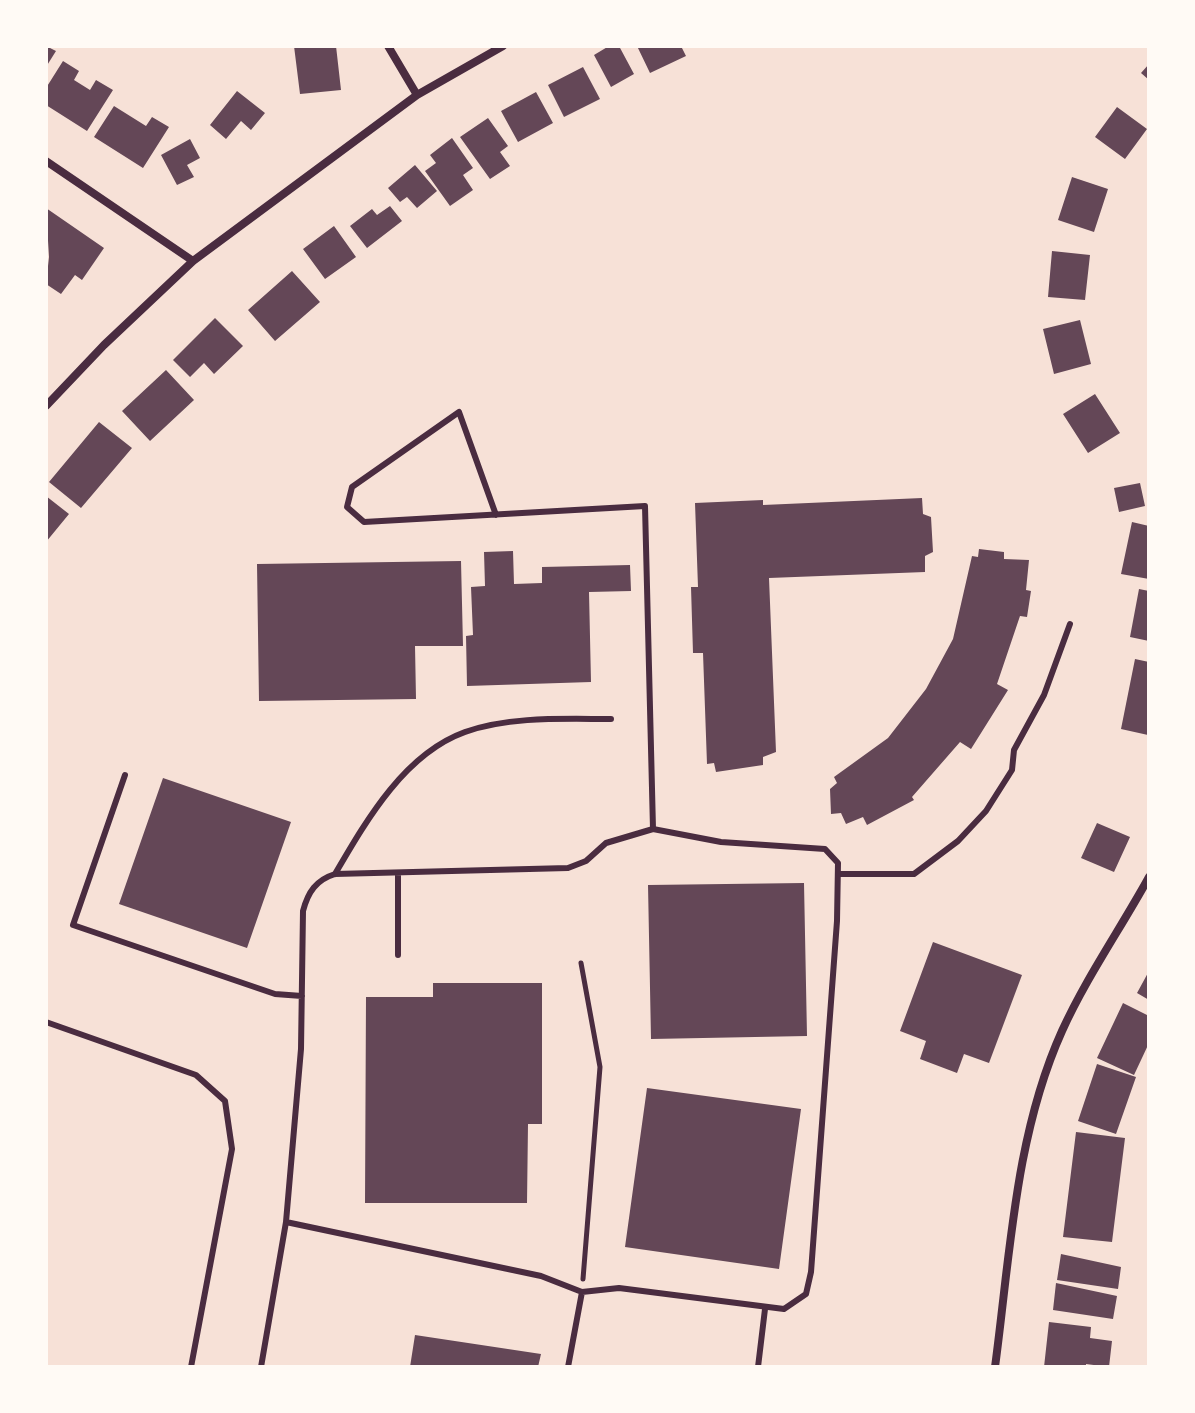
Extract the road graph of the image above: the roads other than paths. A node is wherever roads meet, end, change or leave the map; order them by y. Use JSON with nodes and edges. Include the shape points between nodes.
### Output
{"nodes":[{"id":1,"x":388,"y":46,"type":"edge"},
{"id":2,"x":503,"y":46,"type":"edge"},
{"id":3,"x":417,"y":95,"type":"junction"},
{"id":4,"x":46,"y":161,"type":"edge"},
{"id":5,"x":193,"y":261,"type":"junction"},
{"id":6,"x":46,"y":406,"type":"edge"},
{"id":7,"x":496,"y":515,"type":"junction"},
{"id":8,"x":1070,"y":624,"type":"dead end"},
{"id":9,"x":611,"y":719,"type":"dead end"},
{"id":10,"x":125,"y":775,"type":"dead end"},
{"id":11,"x":653,"y":829,"type":"junction"},
{"id":12,"x":335,"y":874,"type":"junction"},
{"id":13,"x":398,"y":874,"type":"junction"},
{"id":14,"x":840,"y":874,"type":"junction"},
{"id":15,"x":1149,"y":877,"type":"edge"},
{"id":16,"x":398,"y":955,"type":"dead end"},
{"id":17,"x":302,"y":996,"type":"junction"},
{"id":18,"x":46,"y":1022,"type":"edge"},
{"id":19,"x":286,"y":1222,"type":"junction"},
{"id":20,"x":582,"y":1292,"type":"junction"},
{"id":21,"x":765,"y":1309,"type":"junction"},
{"id":22,"x":191,"y":1367,"type":"edge"},
{"id":23,"x":261,"y":1367,"type":"edge"},
{"id":24,"x":568,"y":1367,"type":"edge"},
{"id":25,"x":758,"y":1367,"type":"edge"},
{"id":26,"x":995,"y":1367,"type":"edge"}],
"edges":[{"from":1,"to":3,"type":"street"},
{"from":2,"to":3,"type":"street"},
{"from":3,"to":5,"type":"street"},
{"from":4,"to":5,"type":"street"},
{"from":5,"to":6,"type":"street"},
{"from":7,"to":7,"type":"lane","via":[[364,522],[347,507],[352,487],[459,412]]},
{"from":7,"to":11,"type":"lane","via":[[645,506]]},
{"from":8,"to":14,"type":"lane","via":[[1044,695],[1014,750],[1012,770],[986,811],[958,841],[914,874]]},
{"from":9,"to":12,"type":"lane","via":[[513,723],[466,732],[435,747],[386,795]]},
{"from":10,"to":17,"type":"lane","via":[[73,925],[275,994]]},
{"from":11,"to":13,"type":"lane","via":[[606,843],[586,861],[568,868]]},
{"from":11,"to":14,"type":"lane","via":[[721,842],[825,849]]},
{"from":12,"to":13,"type":"lane"},
{"from":12,"to":17,"type":"lane","via":[[307,895]]},
{"from":13,"to":16,"type":"lane"},
{"from":14,"to":21,"type":"lane","via":[[811,1272],[806,1294],[798,1302]]},
{"from":15,"to":26,"type":"street","via":[[1061,1032],[1037,1102]]},
{"from":17,"to":19,"type":"lane"},
{"from":18,"to":22,"type":"lane","via":[[196,1075],[225,1101],[232,1149]]},
{"from":19,"to":20,"type":"lane","via":[[541,1276]]},
{"from":19,"to":23,"type":"lane"},
{"from":20,"to":21,"type":"lane","via":[[619,1288]]},
{"from":20,"to":24,"type":"lane"},
{"from":21,"to":25,"type":"lane"}]}
